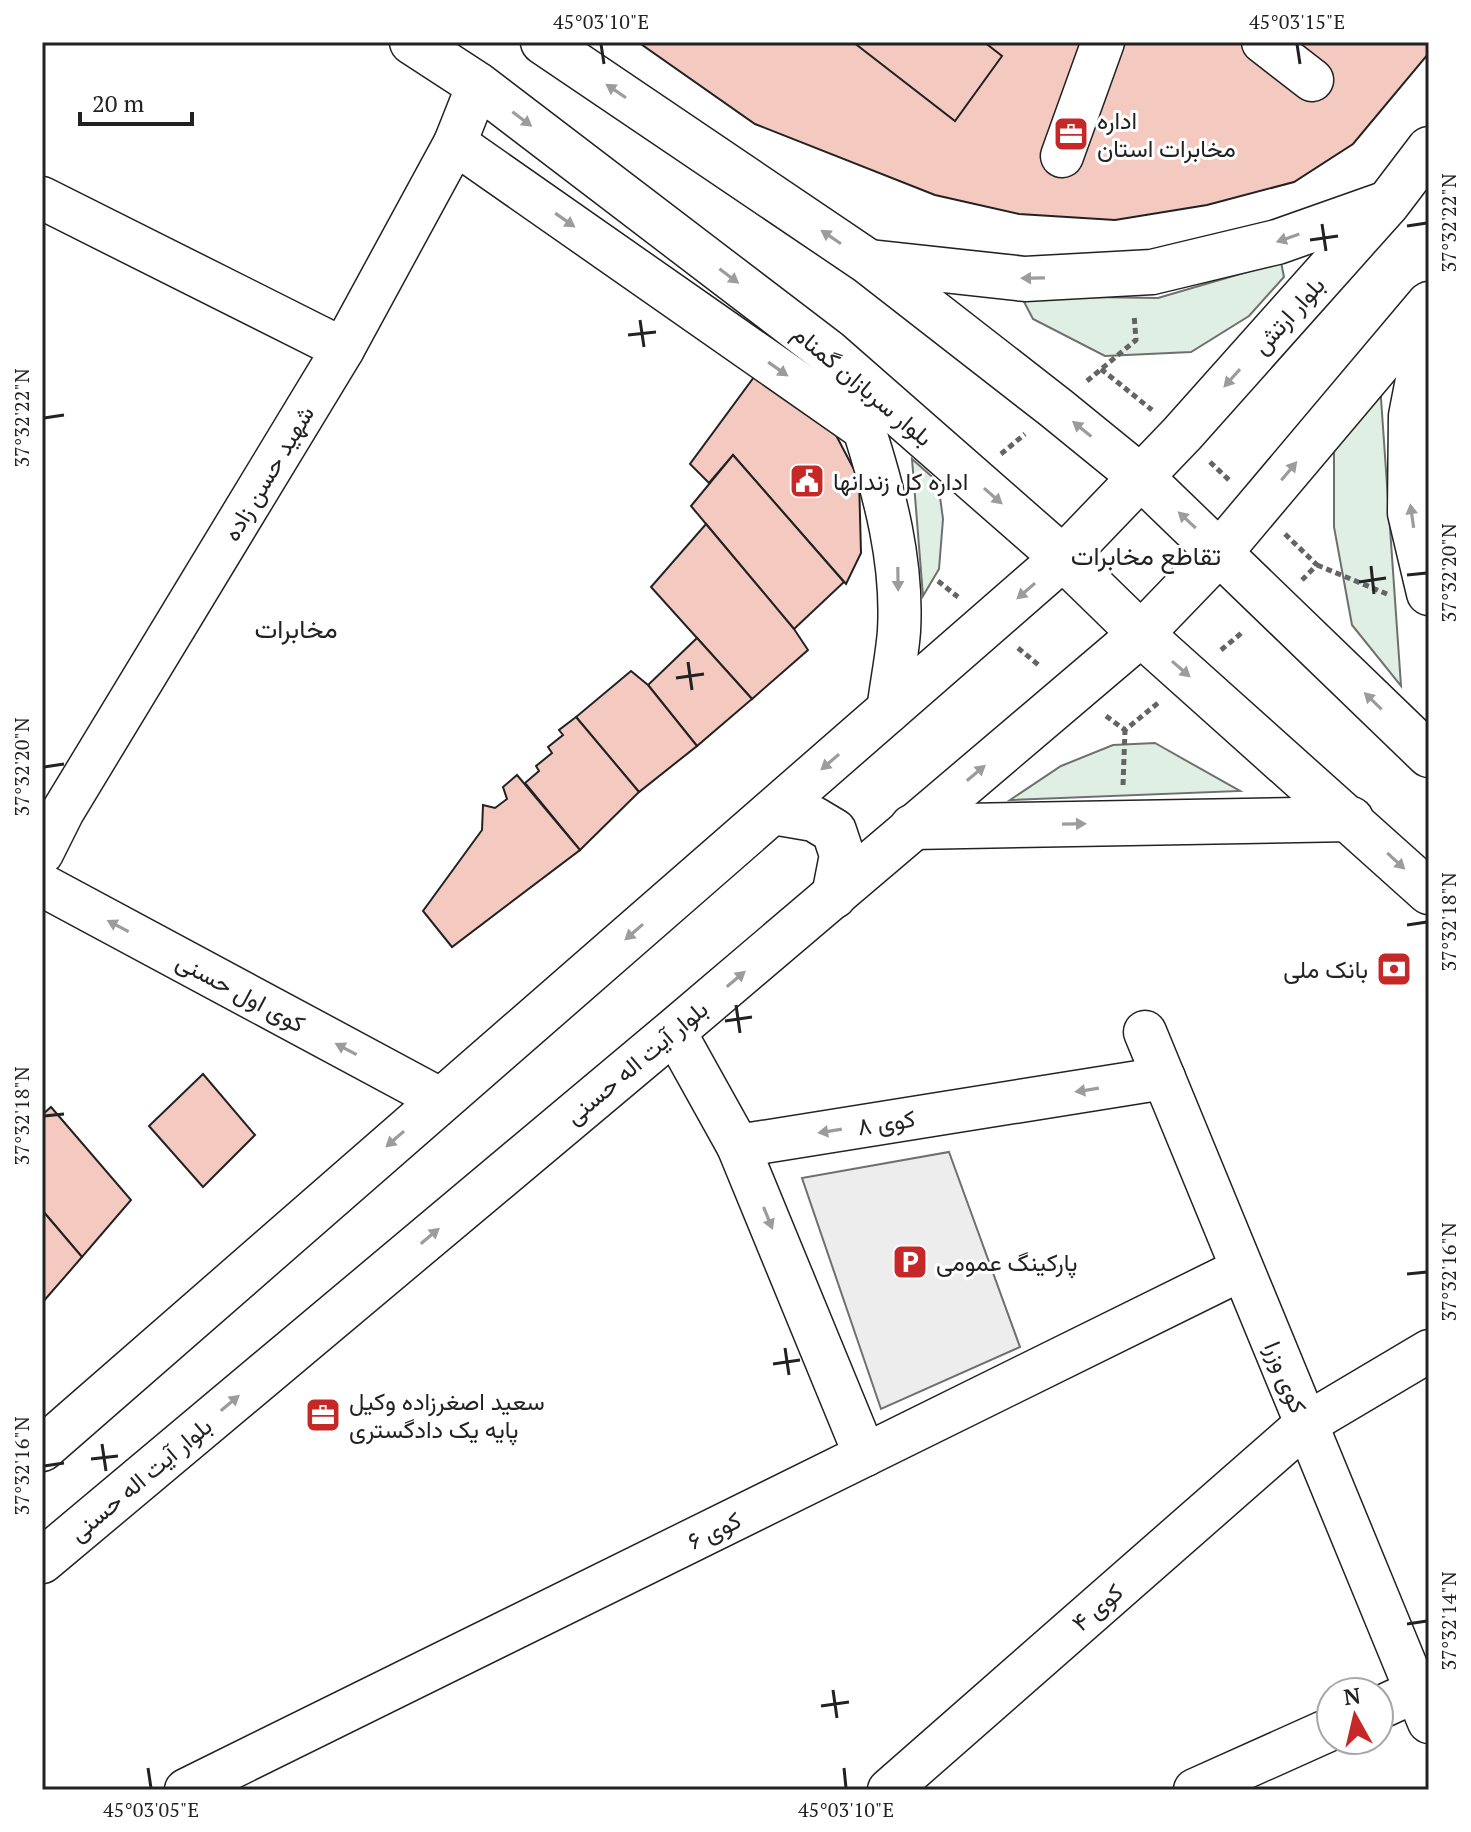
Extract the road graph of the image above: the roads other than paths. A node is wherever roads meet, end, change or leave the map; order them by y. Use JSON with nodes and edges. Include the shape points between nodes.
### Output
{"nodes":[{"id":1,"x":412,"y":42,"type":"edge"},
{"id":2,"x":543,"y":42,"type":"edge"},
{"id":3,"x":1103,"y":42,"type":"edge"},
{"id":4,"x":1263,"y":42,"type":"edge"},
{"id":5,"x":1312,"y":80,"type":"dead end"},
{"id":6,"x":478,"y":85,"type":"junction"},
{"id":7,"x":455,"y":143,"type":"junction"},
{"id":8,"x":1429,"y":149,"type":"edge"},
{"id":9,"x":1062,"y":156,"type":"dead end"},
{"id":10,"x":42,"y":198,"type":"edge"},
{"id":11,"x":1388,"y":203,"type":"junction"},
{"id":12,"x":867,"y":261,"type":"junction"},
{"id":13,"x":1429,"y":304,"type":"edge"},
{"id":14,"x":1429,"y":323,"type":"edge"},
{"id":15,"x":343,"y":349,"type":"junction"},
{"id":16,"x":828,"y":352,"type":"junction"},
{"id":17,"x":864,"y":429,"type":"junction"},
{"id":18,"x":1142,"y":478,"type":"junction"},
{"id":19,"x":1220,"y":552,"type":"junction"},
{"id":20,"x":1063,"y":558,"type":"junction"},
{"id":21,"x":1415,"y":596,"type":"edge"},
{"id":22,"x":1141,"y":634,"type":"junction"},
{"id":23,"x":888,"y":712,"type":"junction"},
{"id":24,"x":1429,"y":755,"type":"edge"},
{"id":25,"x":53,"y":806,"type":"edge"},
{"id":26,"x":773,"y":812,"type":"junction"},
{"id":27,"x":1351,"y":819,"type":"junction"},
{"id":28,"x":912,"y":827,"type":"junction"},
{"id":29,"x":42,"y":853,"type":"edge"},
{"id":30,"x":42,"y":885,"type":"edge"},
{"id":31,"x":1429,"y":892,"type":"edge"},
{"id":32,"x":834,"y":896,"type":"junction"},
{"id":33,"x":674,"y":1031,"type":"junction"},
{"id":34,"x":1145,"y":1032,"type":"dead end"},
{"id":35,"x":1164,"y":1078,"type":"junction"},
{"id":36,"x":440,"y":1099,"type":"junction"},
{"id":37,"x":738,"y":1146,"type":"junction"},
{"id":38,"x":1242,"y":1269,"type":"junction"},
{"id":39,"x":1429,"y":1351,"type":"edge"},
{"id":40,"x":1306,"y":1424,"type":"junction"},
{"id":41,"x":42,"y":1449,"type":"edge"},
{"id":42,"x":865,"y":1455,"type":"junction"},
{"id":43,"x":42,"y":1561,"type":"edge"},
{"id":44,"x":1408,"y":1707,"type":"edge"},
{"id":45,"x":1315,"y":1736,"type":"edge"},
{"id":46,"x":186,"y":1790,"type":"edge"},
{"id":47,"x":889,"y":1790,"type":"edge"},
{"id":48,"x":1195,"y":1790,"type":"edge"}],
"edges":[{"from":1,"to":6,"type":"main road","name":"بلوار سربازان گمنام"},
{"from":12,"to":2,"type":"main road","one_way":true},
{"from":3,"to":9,"type":"street"},
{"from":4,"to":5,"type":"street"},
{"from":6,"to":7,"type":"street","name":"شهید حسن زاده"},
{"from":6,"to":16,"type":"main road","name":"بلوار سربازان گمنام","one_way":true},
{"from":7,"to":15,"type":"street","name":"شهید حسن زاده"},
{"from":7,"to":17,"type":"street","one_way":true},
{"from":8,"to":11,"type":"main road","name":"بلوار ارتش"},
{"from":10,"to":15,"type":"street"},
{"from":11,"to":12,"type":"main road","one_way":true,"via":[[1277,242],[1152,272],[1025,279]]},
{"from":11,"to":18,"type":"main road","name":"بلوار ارتش","one_way":true},
{"from":18,"to":12,"type":"main road","one_way":true},
{"from":19,"to":13,"type":"main road","one_way":true},
{"from":21,"to":14,"type":"main road","one_way":true,"via":[[1411,416]]},
{"from":15,"to":25,"type":"street","name":"شهید حسن زاده"},
{"from":16,"to":17,"type":"street"},
{"from":16,"to":20,"type":"main road","name":"بلوار سربازان گمنام","one_way":true},
{"from":17,"to":23,"type":"street","one_way":true,"via":[[897,558],[899,631]]},
{"from":19,"to":18,"type":"main road","one_way":true},
{"from":18,"to":20,"type":"main road"},
{"from":19,"to":22,"type":"main road","name":"بلوار آیت اله حسنی"},
{"from":24,"to":19,"type":"main road","one_way":true},
{"from":20,"to":22,"type":"main road","name":"بلوار سربازان گمنام"},
{"from":20,"to":23,"type":"main road","one_way":true},
{"from":22,"to":27,"type":"main road","name":"بلوار سربازان گمنام","one_way":true},
{"from":28,"to":22,"type":"main road","name":"بلوار آیت اله حسنی","one_way":true},
{"from":23,"to":26,"type":"main road","one_way":true},
{"from":25,"to":29,"type":"street","name":"شهید حسن زاده"},
{"from":26,"to":32,"type":"main road","via":[[814,819],[834,831],[842,855]]},
{"from":26,"to":36,"type":"main road","one_way":true},
{"from":28,"to":27,"type":"main road","one_way":true},
{"from":27,"to":31,"type":"main road","name":"بلوار سربازان گمنام","one_way":true},
{"from":28,"to":32,"type":"main road","name":"بلوار آیت اله حسنی"},
{"from":36,"to":30,"type":"street","name":"کوی اول حسنی","one_way":true},
{"from":33,"to":32,"type":"main road","name":"بلوار آیت اله حسنی","one_way":true},
{"from":33,"to":37,"type":"street"},
{"from":43,"to":33,"type":"main road","name":"بلوار آیت اله حسنی","one_way":true},
{"from":34,"to":35,"type":"street","name":"کوی وزرا"},
{"from":35,"to":37,"type":"street","name":"کوی ۸","one_way":true},
{"from":35,"to":38,"type":"street","name":"کوی وزرا"},
{"from":36,"to":41,"type":"main road","one_way":true},
{"from":37,"to":42,"type":"street","one_way":true},
{"from":38,"to":40,"type":"street","name":"کوی وزرا"},
{"from":38,"to":42,"type":"street","name":"کوی ۶"},
{"from":39,"to":40,"type":"street","name":"کوی ۴"},
{"from":40,"to":44,"type":"street","name":"کوی وزرا"},
{"from":40,"to":47,"type":"street","name":"کوی ۴"},
{"from":42,"to":46,"type":"street","name":"کوی ۶"},
{"from":45,"to":48,"type":"street"}]}
